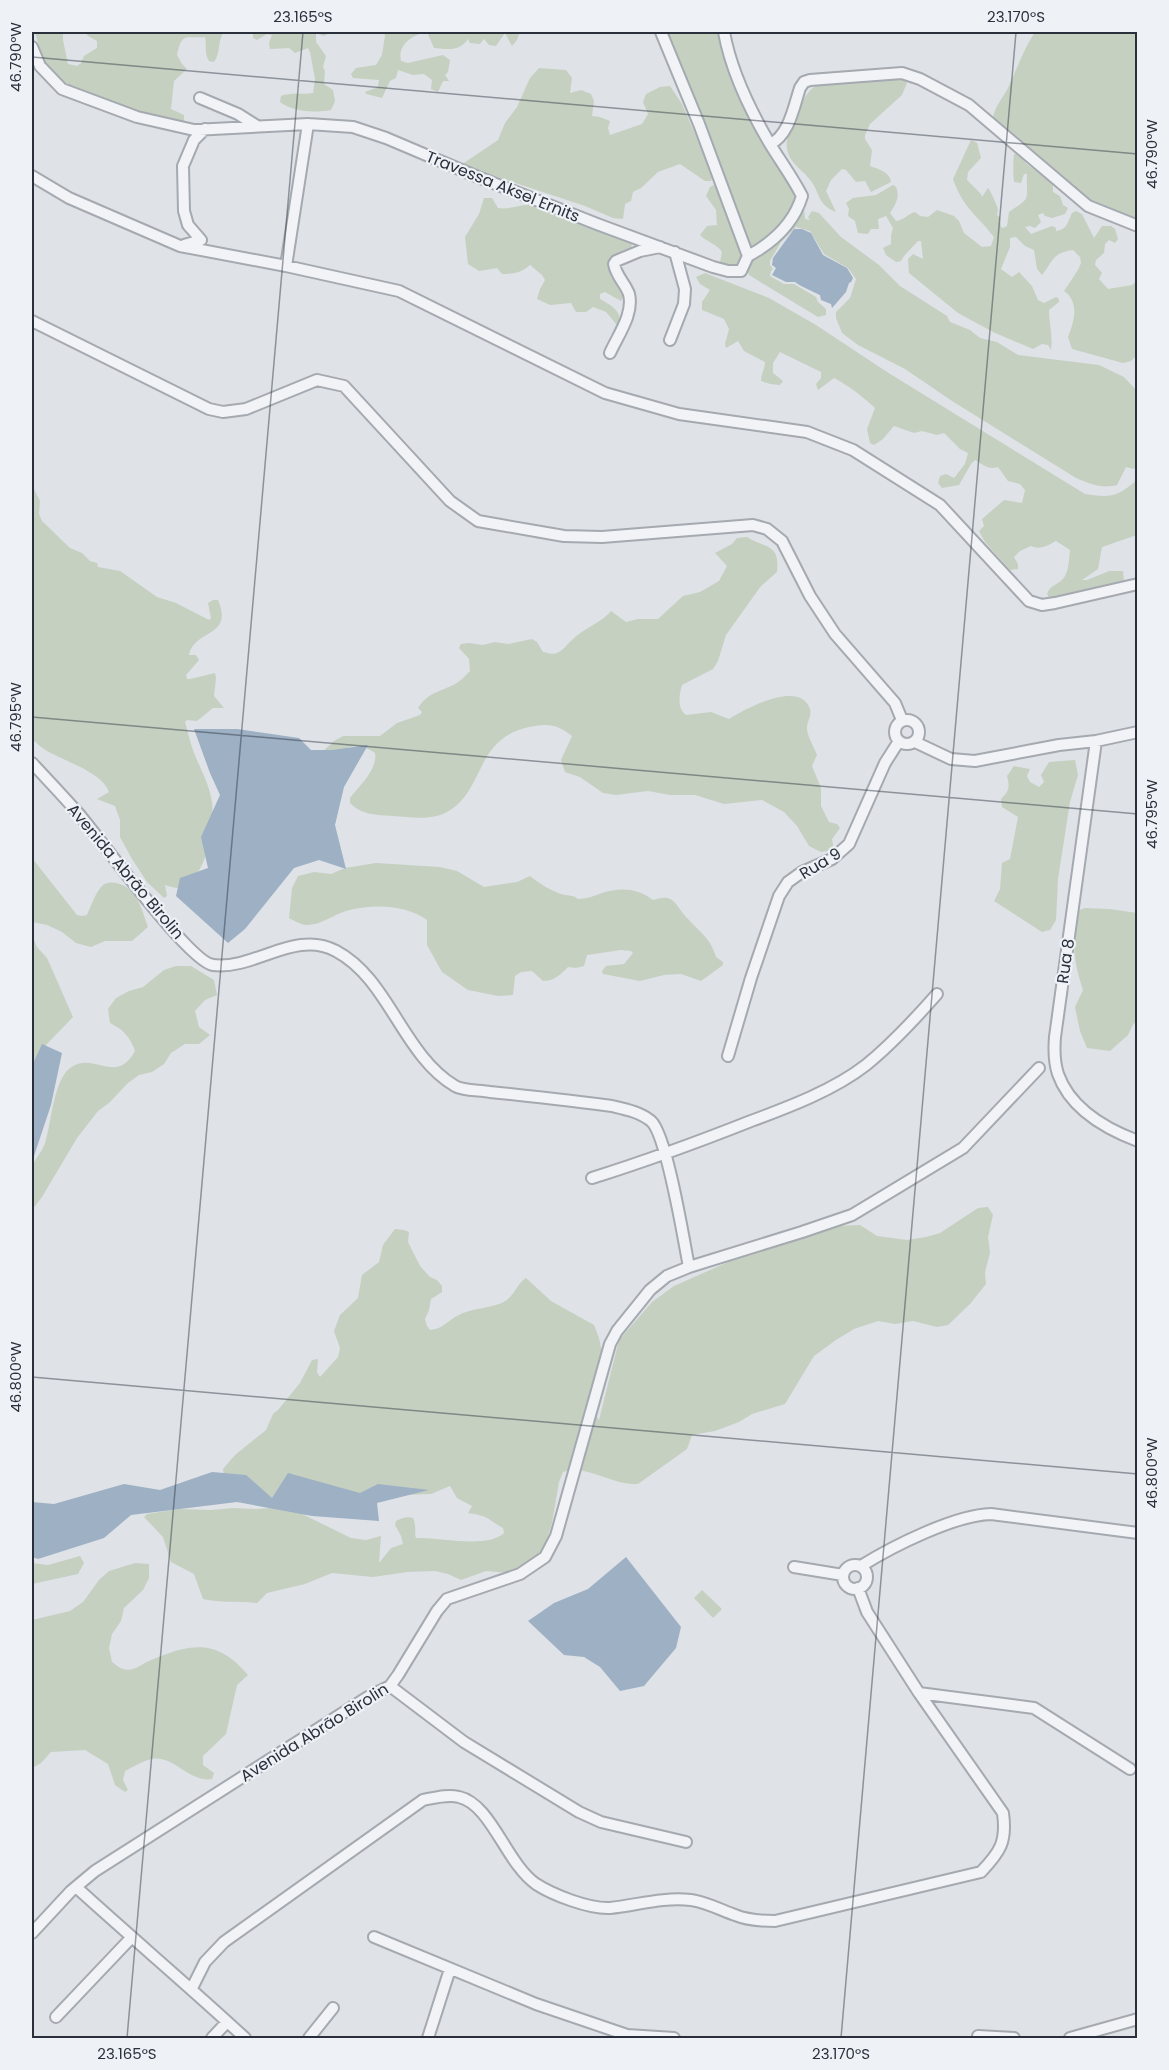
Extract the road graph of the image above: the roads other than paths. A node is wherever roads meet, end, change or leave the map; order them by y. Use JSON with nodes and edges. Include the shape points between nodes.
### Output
{"nodes":[{"id":1,"x":661,"y":32,"type":"edge"},
{"id":2,"x":724,"y":32,"type":"edge"},
{"id":3,"x":32,"y":47,"type":"edge"},
{"id":4,"x":200,"y":98,"type":"dead end"},
{"id":5,"x":308,"y":124,"type":"junction"},
{"id":6,"x":257,"y":126,"type":"junction"},
{"id":7,"x":205,"y":129,"type":"junction"},
{"id":8,"x":770,"y":144,"type":"junction"},
{"id":9,"x":32,"y":176,"type":"edge"},
{"id":10,"x":1137,"y":226,"type":"edge"},
{"id":11,"x":180,"y":246,"type":"junction"},
{"id":12,"x":660,"y":247,"type":"junction"},
{"id":13,"x":675,"y":252,"type":"junction"},
{"id":14,"x":748,"y":256,"type":"junction"},
{"id":15,"x":286,"y":266,"type":"junction"},
{"id":16,"x":32,"y":321,"type":"edge"},
{"id":17,"x":670,"y":340,"type":"dead end"},
{"id":18,"x":610,"y":352,"type":"dead end"},
{"id":19,"x":1137,"y":584,"type":"edge"},
{"id":20,"x":902,"y":720,"type":"junction"},
{"id":21,"x":1137,"y":732,"type":"edge"},
{"id":22,"x":899,"y":741,"type":"junction"},
{"id":23,"x":915,"y":741,"type":"junction"},
{"id":24,"x":1096,"y":741,"type":"junction"},
{"id":25,"x":32,"y":763,"type":"edge"},
{"id":26,"x":937,"y":994,"type":"dead end"},
{"id":27,"x":728,"y":1056,"type":"dead end"},
{"id":28,"x":1039,"y":1068,"type":"dead end"},
{"id":29,"x":1137,"y":1141,"type":"edge"},
{"id":30,"x":664,"y":1155,"type":"junction"},
{"id":31,"x":592,"y":1178,"type":"dead end"},
{"id":32,"x":689,"y":1268,"type":"junction"},
{"id":33,"x":1137,"y":1533,"type":"edge"},
{"id":34,"x":861,"y":1566,"type":"junction"},
{"id":35,"x":795,"y":1567,"type":"dead end"},
{"id":36,"x":843,"y":1575,"type":"junction"},
{"id":37,"x":858,"y":1588,"type":"junction"},
{"id":38,"x":390,"y":1686,"type":"junction"},
{"id":39,"x":919,"y":1694,"type":"junction"},
{"id":40,"x":1130,"y":1769,"type":"dead end"},
{"id":41,"x":686,"y":1842,"type":"dead end"},
{"id":42,"x":76,"y":1887,"type":"junction"},
{"id":43,"x":32,"y":1933,"type":"edge"},
{"id":44,"x":374,"y":1937,"type":"dead end"},
{"id":45,"x":131,"y":1938,"type":"junction"},
{"id":46,"x":450,"y":1969,"type":"junction"},
{"id":47,"x":192,"y":1988,"type":"junction"},
{"id":48,"x":333,"y":2008,"type":"dead end"},
{"id":49,"x":56,"y":2017,"type":"dead end"},
{"id":50,"x":1137,"y":2019,"type":"edge"},
{"id":51,"x":228,"y":2022,"type":"junction"},
{"id":52,"x":978,"y":2036,"type":"dead end"},
{"id":53,"x":624,"y":2037,"type":"edge"},
{"id":54,"x":212,"y":2038,"type":"edge"},
{"id":55,"x":244,"y":2038,"type":"edge"},
{"id":56,"x":309,"y":2038,"type":"edge"},
{"id":57,"x":428,"y":2038,"type":"edge"},
{"id":58,"x":674,"y":2038,"type":"edge"},
{"id":59,"x":1014,"y":2038,"type":"edge"},
{"id":60,"x":1070,"y":2038,"type":"edge"}],
"edges":[{"from":1,"to":14,"type":"street"},
{"from":2,"to":8,"type":"street","via":[[737,76]]},
{"from":3,"to":7,"type":"street","name":"Travessa Aksel Ernits","via":[[40,66],[62,89],[137,117]]},
{"from":4,"to":6,"type":"street"},
{"from":5,"to":6,"type":"street","name":"Travessa Aksel Ernits"},
{"from":5,"to":12,"type":"street","name":"Travessa Aksel Ernits","via":[[353,127],[386,138]]},
{"from":5,"to":15,"type":"street"},
{"from":6,"to":7,"type":"street","name":"Travessa Aksel Ernits"},
{"from":7,"to":11,"type":"street","via":[[194,140],[183,166],[184,211],[188,225],[201,240]]},
{"from":8,"to":10,"type":"street","via":[[783,134],[804,82],[902,74],[920,79],[969,105],[1088,206]]},
{"from":8,"to":14,"type":"street","via":[[802,196],[787,225]]},
{"from":9,"to":11,"type":"street","via":[[69,198]]},
{"from":11,"to":15,"type":"street"},
{"from":12,"to":13,"type":"street","name":"Travessa Aksel Ernits"},
{"from":12,"to":18,"type":"street","via":[[640,250],[614,264],[628,294],[630,309]]},
{"from":13,"to":14,"type":"street","name":"Travessa Aksel Ernits","via":[[728,271],[741,271]]},
{"from":13,"to":17,"type":"street","via":[[685,289],[684,304]]},
{"from":15,"to":19,"type":"street","via":[[399,291],[605,393],[679,414],[807,432],[853,450],[940,505],[1029,601],[1055,603]]},
{"from":16,"to":20,"type":"street","via":[[223,412],[246,409],[318,380],[344,386],[450,501],[478,521],[564,536],[602,537],[753,525],[767,529],[782,541],[835,634],[895,704]]},
{"from":20,"to":22,"type":"street","via":[[895,730]]},
{"from":20,"to":23,"type":"street","via":[[913,720],[919,726],[920,734]]},
{"from":21,"to":24,"type":"street"},
{"from":22,"to":23,"type":"street"},
{"from":22,"to":27,"type":"street","name":"Rua 9","via":[[849,844],[832,859],[802,872],[779,896]]},
{"from":23,"to":24,"type":"street","via":[[951,759],[975,761]]},
{"from":24,"to":29,"type":"street","name":"Rua 8","via":[[1054,1053],[1059,1075],[1092,1118]]},
{"from":25,"to":30,"type":"street","name":"Avenida Abrão Birolin","via":[[79,814],[134,886],[194,953],[210,965],[236,965],[298,944],[334,950],[364,974],[422,1059],[456,1088],[629,1110],[652,1123],[660,1135]]},
{"from":26,"to":30,"type":"street","via":[[910,1025],[864,1066],[780,1110]]},
{"from":28,"to":32,"type":"street","name":"Avenida Abrão Birolin","via":[[963,1148],[852,1215]]},
{"from":30,"to":31,"type":"street"},
{"from":30,"to":32,"type":"street","name":"Avenida Abrão Birolin"},
{"from":32,"to":38,"type":"street","name":"Avenida Abrão Birolin","via":[[667,1276],[650,1290],[610,1344],[556,1536],[545,1557],[520,1574],[447,1599]]},
{"from":33,"to":34,"type":"street","via":[[975,1514]]},
{"from":34,"to":36,"type":"street","via":[[850,1566]]},
{"from":34,"to":37,"type":"street","via":[[866,1580]]},
{"from":35,"to":36,"type":"street"},
{"from":36,"to":37,"type":"street","via":[[848,1586]]},
{"from":37,"to":39,"type":"street","via":[[867,1612]]},
{"from":38,"to":41,"type":"street","via":[[464,1742],[579,1812],[601,1822]]},
{"from":38,"to":42,"type":"street","name":"Avenida Abrão Birolin","via":[[95,1871]]},
{"from":39,"to":40,"type":"street","via":[[1034,1708]]},
{"from":39,"to":47,"type":"street","via":[[1003,1813],[998,1854],[981,1872],[775,1921],[737,1916],[678,1899],[608,1908],[590,1906],[536,1884],[516,1865],[486,1816],[473,1803],[445,1796],[423,1800],[224,1942],[205,1962]]},
{"from":42,"to":43,"type":"street","name":"Avenida Abrão Birolin"},
{"from":42,"to":45,"type":"street"},
{"from":44,"to":46,"type":"street"},
{"from":45,"to":47,"type":"street"},
{"from":45,"to":49,"type":"street"},
{"from":46,"to":53,"type":"street"},
{"from":46,"to":57,"type":"street"},
{"from":47,"to":51,"type":"street"},
{"from":48,"to":56,"type":"street"},
{"from":50,"to":60,"type":"street"},
{"from":51,"to":54,"type":"street"},
{"from":51,"to":55,"type":"street"},
{"from":52,"to":59,"type":"street"},
{"from":53,"to":58,"type":"street"}]}
